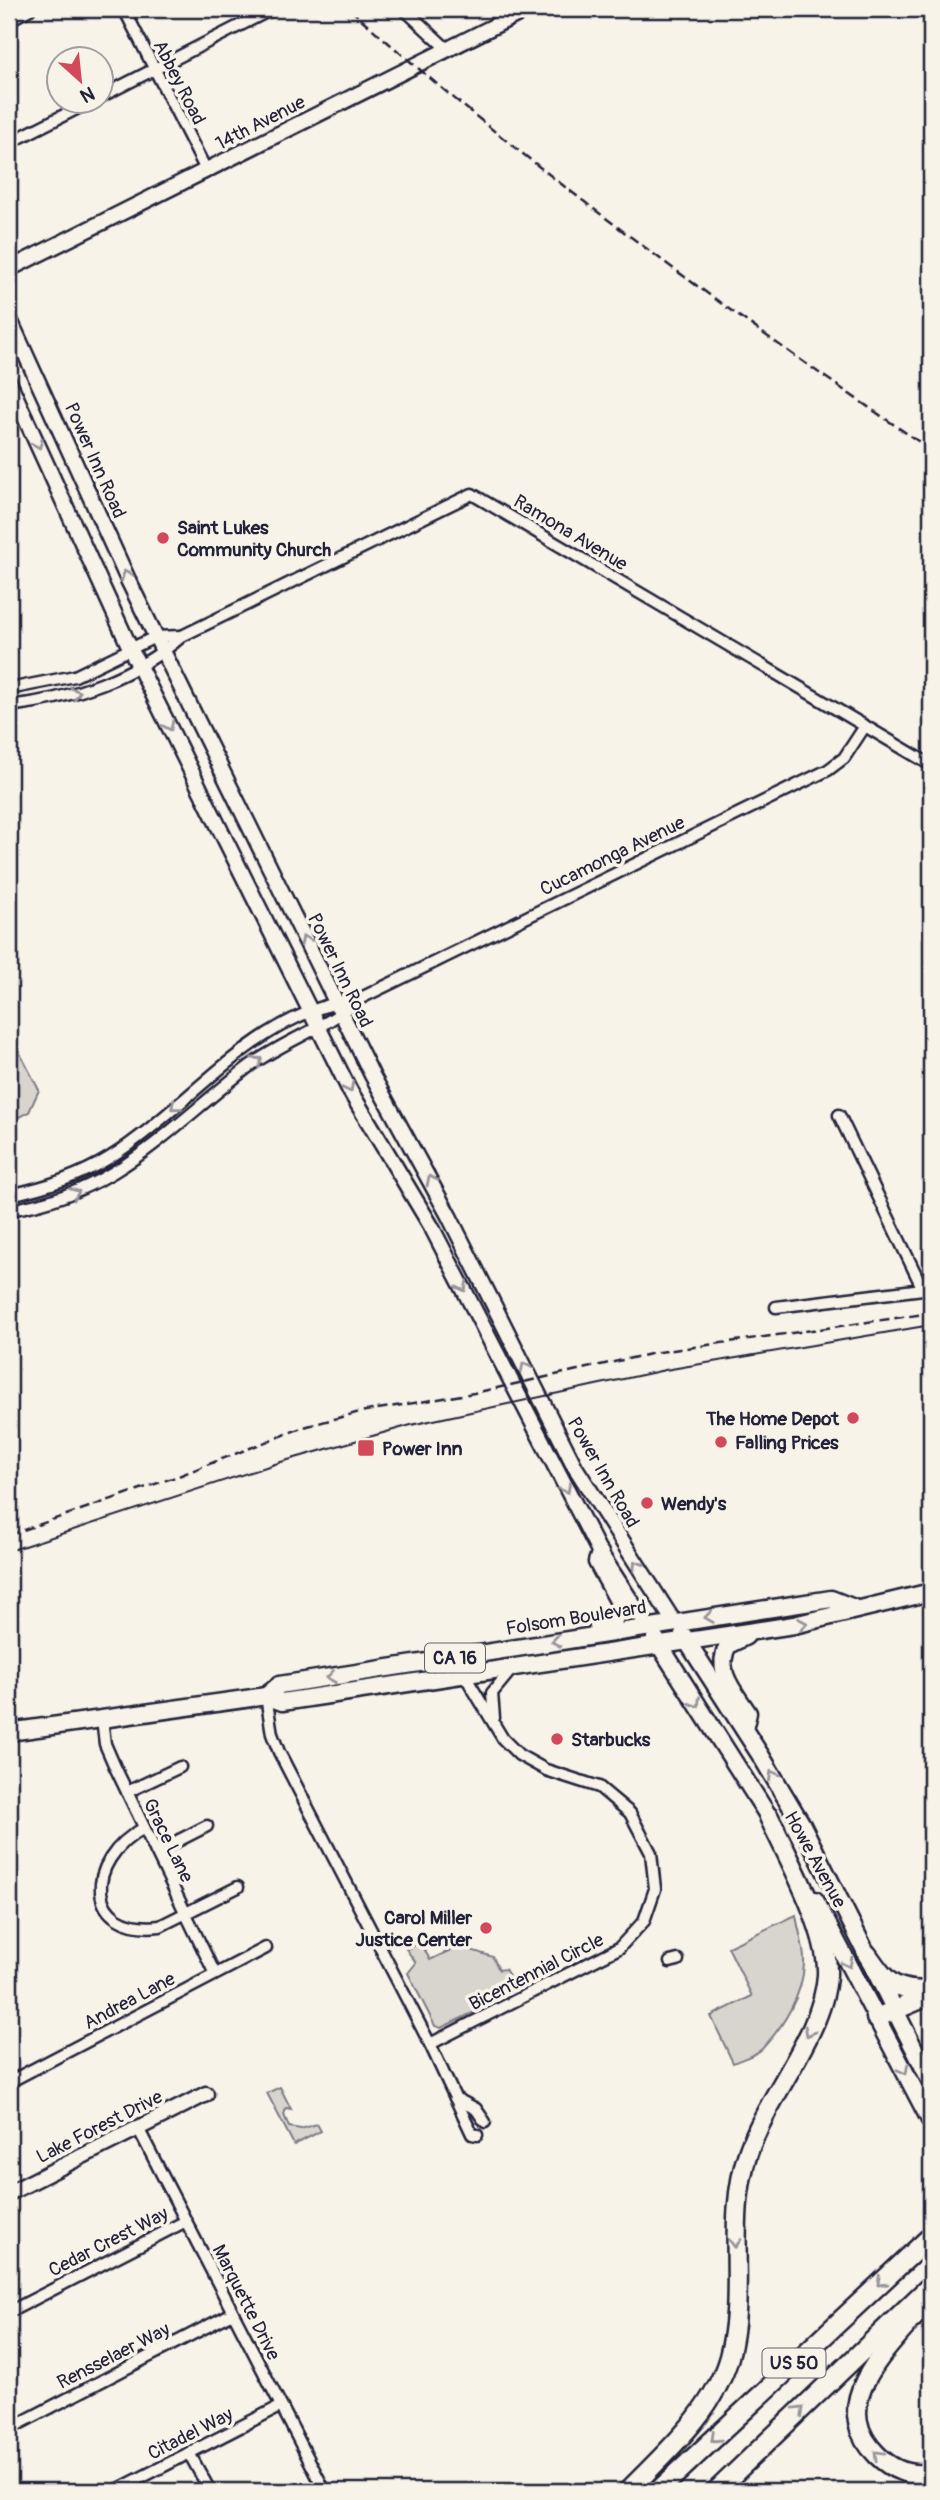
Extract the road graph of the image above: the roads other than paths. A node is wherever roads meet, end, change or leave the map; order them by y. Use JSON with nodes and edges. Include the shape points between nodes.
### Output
{"nodes":[{"id":1,"x":30,"y":9,"type":"edge"},
{"id":2,"x":124,"y":9,"type":"edge"},
{"id":3,"x":272,"y":9,"type":"edge"},
{"id":4,"x":404,"y":9,"type":"edge"},
{"id":5,"x":528,"y":9,"type":"edge"},
{"id":6,"x":9,"y":20,"type":"edge"},
{"id":7,"x":447,"y":49,"type":"junction"},
{"id":8,"x":154,"y":69,"type":"junction"},
{"id":9,"x":116,"y":89,"type":"edge"},
{"id":10,"x":62,"y":116,"type":"edge"},
{"id":11,"x":9,"y":142,"type":"edge"},
{"id":12,"x":206,"y":170,"type":"junction"},
{"id":13,"x":9,"y":269,"type":"edge"},
{"id":14,"x":9,"y":318,"type":"edge"},
{"id":15,"x":9,"y":382,"type":"edge"},
{"id":16,"x":182,"y":636,"type":"junction"},
{"id":17,"x":155,"y":637,"type":"junction"},
{"id":18,"x":131,"y":650,"type":"junction"},
{"id":19,"x":163,"y":653,"type":"junction"},
{"id":20,"x":139,"y":665,"type":"junction"},
{"id":21,"x":9,"y":689,"type":"edge"},
{"id":22,"x":9,"y":706,"type":"edge"},
{"id":23,"x":865,"y":726,"type":"junction"},
{"id":24,"x":931,"y":765,"type":"edge"},
{"id":25,"x":338,"y":1008,"type":"junction"},
{"id":26,"x":311,"y":1013,"type":"junction"},
{"id":27,"x":318,"y":1027,"type":"junction"},
{"id":28,"x":839,"y":1115,"type":"dead end"},
{"id":29,"x":9,"y":1195,"type":"edge"},
{"id":30,"x":9,"y":1210,"type":"edge"},
{"id":31,"x":927,"y":1288,"type":"edge"},
{"id":32,"x":776,"y":1307,"type":"dead end"},
{"id":33,"x":600,"y":1553,"type":"junction"},
{"id":34,"x":931,"y":1592,"type":"edge"},
{"id":35,"x":854,"y":1608,"type":"junction"},
{"id":36,"x":674,"y":1622,"type":"junction"},
{"id":37,"x":648,"y":1627,"type":"junction"},
{"id":38,"x":758,"y":1630,"type":"junction"},
{"id":39,"x":583,"y":1637,"type":"junction"},
{"id":40,"x":687,"y":1641,"type":"junction"},
{"id":41,"x":660,"y":1645,"type":"junction"},
{"id":42,"x":514,"y":1667,"type":"junction"},
{"id":43,"x":464,"y":1674,"type":"junction"},
{"id":44,"x":266,"y":1696,"type":"junction"},
{"id":45,"x":102,"y":1717,"type":"junction"},
{"id":46,"x":496,"y":1728,"type":"junction"},
{"id":47,"x":744,"y":1729,"type":"junction"},
{"id":48,"x":9,"y":1732,"type":"edge"},
{"id":49,"x":180,"y":1767,"type":"dead end"},
{"id":50,"x":127,"y":1792,"type":"junction"},
{"id":51,"x":769,"y":1817,"type":"junction"},
{"id":52,"x":207,"y":1826,"type":"dead end"},
{"id":53,"x":144,"y":1828,"type":"junction"},
{"id":54,"x":156,"y":1852,"type":"junction"},
{"id":55,"x":238,"y":1887,"type":"dead end"},
{"id":56,"x":185,"y":1912,"type":"junction"},
{"id":57,"x":267,"y":1948,"type":"dead end"},
{"id":58,"x":867,"y":1954,"type":"junction"},
{"id":59,"x":215,"y":1974,"type":"junction"},
{"id":60,"x":931,"y":1993,"type":"edge"},
{"id":61,"x":895,"y":2010,"type":"junction"},
{"id":62,"x":876,"y":2018,"type":"junction"},
{"id":63,"x":430,"y":2044,"type":"junction"},
{"id":64,"x":931,"y":2081,"type":"edge"},
{"id":65,"x":9,"y":2082,"type":"edge"},
{"id":66,"x":206,"y":2094,"type":"dead end"},
{"id":67,"x":454,"y":2097,"type":"junction"},
{"id":68,"x":931,"y":2122,"type":"edge"},
{"id":69,"x":467,"y":2124,"type":"junction"},
{"id":70,"x":138,"y":2128,"type":"junction"},
{"id":71,"x":477,"y":2135,"type":"dead end"},
{"id":72,"x":9,"y":2193,"type":"edge"},
{"id":73,"x":186,"y":2221,"type":"junction"},
{"id":74,"x":931,"y":2236,"type":"edge"},
{"id":75,"x":931,"y":2285,"type":"edge"},
{"id":76,"x":931,"y":2296,"type":"edge"},
{"id":77,"x":9,"y":2312,"type":"edge"},
{"id":78,"x":233,"y":2313,"type":"junction"},
{"id":79,"x":281,"y":2406,"type":"junction"},
{"id":80,"x":9,"y":2429,"type":"edge"},
{"id":81,"x":189,"y":2453,"type":"junction"},
{"id":82,"x":931,"y":2473,"type":"edge"},
{"id":83,"x":931,"y":2489,"type":"edge"},
{"id":84,"x":116,"y":2491,"type":"edge"},
{"id":85,"x":210,"y":2491,"type":"edge"},
{"id":86,"x":325,"y":2491,"type":"edge"},
{"id":87,"x":628,"y":2491,"type":"edge"},
{"id":88,"x":658,"y":2491,"type":"edge"},
{"id":89,"x":716,"y":2491,"type":"edge"},
{"id":90,"x":918,"y":2491,"type":"edge"}],
"edges":[{"from":1,"to":6,"type":"street"},
{"from":2,"to":8,"type":"street","name":"Abbey Road"},
{"from":3,"to":8,"type":"street"},
{"from":4,"to":7,"type":"street"},
{"from":5,"to":7,"type":"main road","name":"14th Avenue"},
{"from":7,"to":12,"type":"main road","name":"14th Avenue"},
{"from":8,"to":9,"type":"street"},
{"from":8,"to":12,"type":"street","name":"Abbey Road"},
{"from":10,"to":11,"type":"street"},
{"from":12,"to":13,"type":"main road","name":"14th Avenue"},
{"from":17,"to":14,"type":"main road","name":"Power Inn Road","one_way":true},
{"from":15,"to":18,"type":"main road","name":"Power Inn Road","one_way":true},
{"from":16,"to":17,"type":"street","name":"Ramona Avenue"},
{"from":16,"to":19,"type":"street","name":"Ramona Avenue"},
{"from":16,"to":23,"type":"street","name":"Ramona Avenue","via":[[472,494]]},
{"from":17,"to":18,"type":"street","name":"Ramona Avenue"},
{"from":17,"to":19,"type":"main road","name":"Power Inn Road"},
{"from":18,"to":20,"type":"main road","name":"Power Inn Road"},
{"from":18,"to":21,"type":"street","name":"Ramona Avenue","via":[[75,676]]},
{"from":19,"to":20,"type":"street","name":"Ramona Avenue"},
{"from":25,"to":19,"type":"main road","name":"Power Inn Road","one_way":true},
{"from":22,"to":20,"type":"street","name":"Ramona Avenue","one_way":true,"via":[[80,692]]},
{"from":20,"to":26,"type":"main road","name":"Power Inn Road","one_way":true},
{"from":23,"to":24,"type":"street","name":"Ramona Avenue"},
{"from":23,"to":25,"type":"street","name":"Cucamonga Avenue","via":[[844,758],[828,770]]},
{"from":25,"to":26,"type":"street","name":"Cucamonga Avenue"},
{"from":25,"to":27,"type":"street","name":"Cucamonga Avenue"},
{"from":36,"to":25,"type":"main road","name":"Power Inn Road","one_way":true,"via":[[575,1467]]},
{"from":26,"to":27,"type":"main road","name":"Power Inn Road"},
{"from":26,"to":29,"type":"street","name":"Cucamonga Avenue","one_way":true,"via":[[241,1052],[110,1157],[50,1185]]},
{"from":30,"to":27,"type":"street","name":"Cucamonga Avenue","one_way":true,"via":[[57,1200],[110,1177],[251,1066]]},
{"from":27,"to":33,"type":"main road","name":"Power Inn Road","one_way":true,"via":[[373,1132],[431,1226]]},
{"from":28,"to":31,"type":"street"},
{"from":31,"to":32,"type":"street"},
{"from":33,"to":37,"type":"main road","name":"Power Inn Road"},
{"from":33,"to":39,"type":"main road","via":[[597,1562],[620,1600],[620,1611],[610,1624]]},
{"from":34,"to":35,"type":"main road","name":"Folsom Boulevard"},
{"from":35,"to":36,"type":"main road","name":"Folsom Boulevard","one_way":true,"via":[[831,1599]]},
{"from":38,"to":35,"type":"main road","name":"Folsom Boulevard","one_way":true,"via":[[832,1618]]},
{"from":36,"to":37,"type":"main road","name":"Folsom Boulevard","number":"CA 16"},
{"from":36,"to":40,"type":"main road","name":"Howe Avenue"},
{"from":37,"to":39,"type":"main road","name":"Folsom Boulevard","number":"CA 16"},
{"from":37,"to":41,"type":"main road","name":"Howe Avenue"},
{"from":38,"to":40,"type":"main road","name":"Folsom Boulevard"},
{"from":38,"to":47,"type":"main road","via":[[728,1645],[722,1664],[748,1713]]},
{"from":39,"to":44,"type":"main road","name":"Folsom Boulevard","number":"CA 16","one_way":true,"via":[[279,1685]]},
{"from":40,"to":41,"type":"main road","name":"Folsom Boulevard"},
{"from":40,"to":47,"type":"main road","name":"Howe Avenue"},
{"from":41,"to":42,"type":"main road","name":"Folsom Boulevard","number":"CA 16"},
{"from":41,"to":51,"type":"main road","name":"Howe Avenue","one_way":true},
{"from":42,"to":43,"type":"main road","name":"Folsom Boulevard","number":"CA 16"},
{"from":42,"to":46,"type":"street","via":[[492,1693]]},
{"from":43,"to":44,"type":"main road","name":"Folsom Boulevard","number":"CA 16","via":[[282,1702]]},
{"from":43,"to":46,"type":"street","name":"Bicentennial Circle"},
{"from":44,"to":45,"type":"main road","name":"Folsom Boulevard","number":"CA 16"},
{"from":44,"to":63,"type":"street","via":[[279,1752]]},
{"from":45,"to":48,"type":"main road","name":"Folsom Boulevard","number":"CA 16"},
{"from":45,"to":50,"type":"street","name":"Grace Lane","via":[[105,1744]]},
{"from":46,"to":63,"type":"street","name":"Bicentennial Circle","via":[[513,1750],[530,1762],[589,1782],[630,1813],[654,1863],[652,1904],[639,1929],[619,1948]]},
{"from":58,"to":47,"type":"main road","name":"Howe Avenue","one_way":true,"via":[[801,1823]]},
{"from":49,"to":50,"type":"street"},
{"from":50,"to":53,"type":"street","name":"Grace Lane"},
{"from":51,"to":62,"type":"main road","name":"Howe Avenue","one_way":true},
{"from":51,"to":87,"type":"highway","one_way":true,"via":[[821,1935],[826,1987],[817,2017],[760,2122],[744,2165],[736,2202],[733,2330],[724,2370],[699,2416]]},
{"from":52,"to":54,"type":"street"},
{"from":53,"to":54,"type":"street","name":"Grace Lane"},
{"from":53,"to":56,"type":"street","via":[[120,1843],[104,1864],[103,1899],[119,1919],[146,1928],[174,1921]]},
{"from":54,"to":56,"type":"street","name":"Grace Lane"},
{"from":55,"to":56,"type":"street"},
{"from":56,"to":59,"type":"street","name":"Grace Lane"},
{"from":57,"to":59,"type":"street","name":"Andrea Lane"},
{"from":58,"to":60,"type":"highway","via":[[895,1987]]},
{"from":58,"to":61,"type":"main road","name":"Howe Avenue"},
{"from":59,"to":65,"type":"street","name":"Andrea Lane"},
{"from":60,"to":61,"type":"highway"},
{"from":61,"to":62,"type":"highway"},
{"from":61,"to":64,"type":"main road","name":"Howe Avenue"},
{"from":62,"to":68,"type":"main road","name":"Howe Avenue","one_way":true},
{"from":63,"to":67,"type":"street"},
{"from":66,"to":70,"type":"main road","name":"Lake Forest Drive"},
{"from":67,"to":69,"type":"street"},
{"from":67,"to":69,"type":"street","via":[[476,2109],[483,2119]]},
{"from":69,"to":71,"type":"street"},
{"from":70,"to":72,"type":"main road","name":"Lake Forest Drive"},
{"from":70,"to":73,"type":"street","name":"Marquette Drive"},
{"from":73,"to":77,"type":"street","name":"Cedar Crest Way"},
{"from":73,"to":78,"type":"street","name":"Marquette Drive"},
{"from":74,"to":88,"type":"highway","number":"US 50","one_way":true},
{"from":89,"to":75,"type":"highway","number":"US 50","one_way":true},
{"from":82,"to":76,"type":"highway","one_way":true,"via":[[907,2473],[879,2457],[862,2434],[857,2411],[870,2371]]},
{"from":78,"to":79,"type":"street","name":"Marquette Drive"},
{"from":78,"to":80,"type":"street","name":"Rensselaer Way"},
{"from":79,"to":81,"type":"street","name":"Citadel Way"},
{"from":79,"to":86,"type":"street","name":"Marquette Drive"},
{"from":81,"to":84,"type":"street","name":"Citadel Way"},
{"from":81,"to":85,"type":"street"},
{"from":83,"to":90,"type":"highway"}]}
